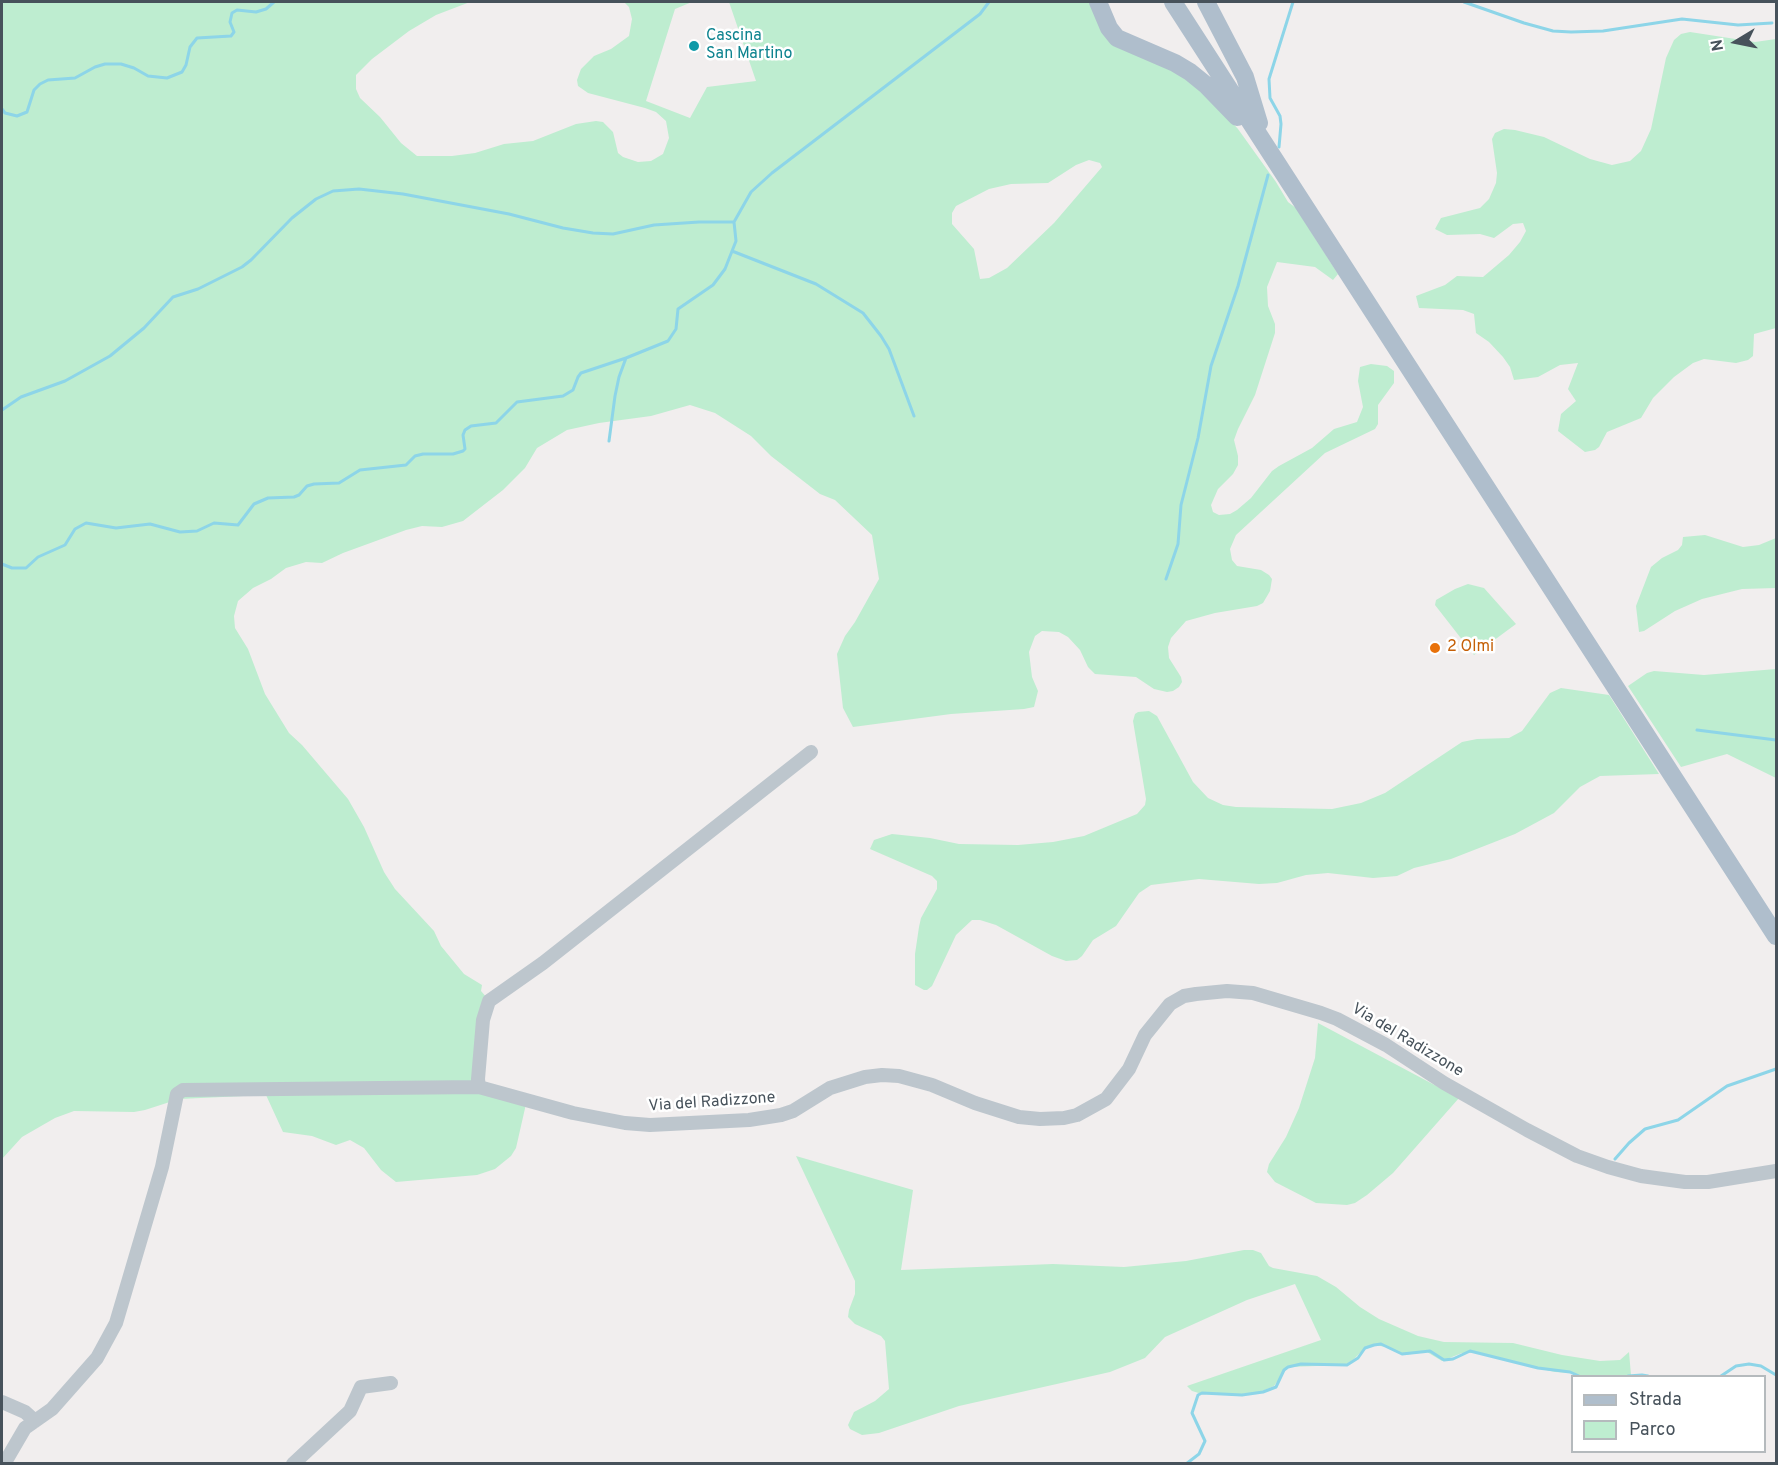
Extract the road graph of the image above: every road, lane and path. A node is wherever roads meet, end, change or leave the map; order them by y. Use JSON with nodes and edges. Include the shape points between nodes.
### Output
{"nodes":[{"id":1,"x":1098,"y":2,"type":"edge"},
{"id":2,"x":1173,"y":2,"type":"edge"},
{"id":3,"x":1206,"y":2,"type":"edge"},
{"id":4,"x":1270,"y":152,"type":"junction"},
{"id":5,"x":1299,"y":198,"type":"junction"},
{"id":6,"x":811,"y":752,"type":"dead end"},
{"id":7,"x":1776,"y":936,"type":"edge"},
{"id":8,"x":479,"y":1087,"type":"junction"},
{"id":9,"x":1776,"y":1171,"type":"edge"},
{"id":10,"x":391,"y":1383,"type":"dead end"},
{"id":11,"x":2,"y":1402,"type":"edge"},
{"id":12,"x":35,"y":1421,"type":"junction"},
{"id":13,"x":4,"y":1464,"type":"edge"},
{"id":14,"x":293,"y":1464,"type":"edge"}],
"edges":[{"from":1,"to":5,"type":"main road","via":[[1117,38],[1175,63],[1206,85],[1251,135],[1289,193]]},
{"from":2,"to":4,"type":"main road"},
{"from":3,"to":4,"type":"main road","via":[[1245,77]]},
{"from":4,"to":5,"type":"main road"},
{"from":5,"to":7,"type":"main road"},
{"from":6,"to":8,"type":"street","via":[[489,1001],[483,1020]]},
{"from":8,"to":9,"type":"street","name":"Via del Radizzone","via":[[625,1123],[677,1125],[781,1114],[830,1088],[882,1075],[932,1085],[1019,1117],[1064,1118],[1106,1099],[1129,1069],[1145,1035],[1170,1004],[1184,996],[1227,991],[1254,993],[1337,1019],[1527,1130],[1608,1167],[1685,1182]]},
{"from":8,"to":12,"type":"street","name":"Via del Radizzone","via":[[183,1090],[177,1094],[162,1167],[116,1323],[97,1358],[52,1409]]},
{"from":10,"to":14,"type":"street","via":[[362,1388],[350,1411]]},
{"from":11,"to":12,"type":"street"},
{"from":12,"to":13,"type":"street","via":[[25,1428]]}]}
